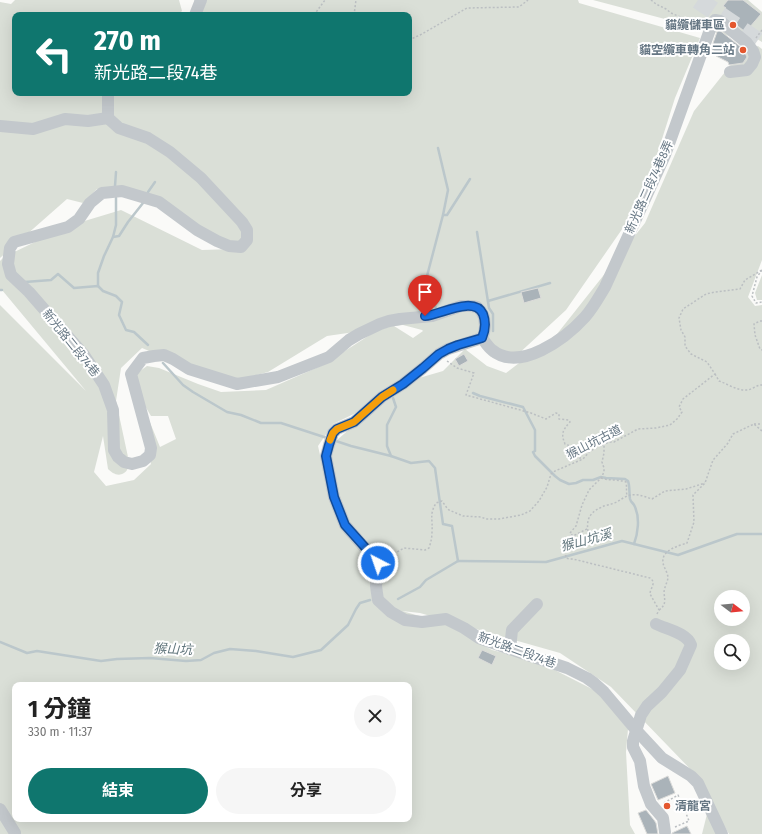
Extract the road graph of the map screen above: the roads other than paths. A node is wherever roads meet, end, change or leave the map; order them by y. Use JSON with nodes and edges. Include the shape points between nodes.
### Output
{"nodes":[{"id":1,"x":201,"y":0,"type":"edge"},
{"id":2,"x":196,"y":12,"type":"edge"},
{"id":3,"x":730,"y":72,"type":"dead end"},
{"id":4,"x":108,"y":96,"type":"edge"},
{"id":5,"x":108,"y":118,"type":"junction"},
{"id":6,"x":0,"y":126,"type":"edge"},
{"id":7,"x":482,"y":338,"type":"junction"},
{"id":8,"x":536,"y":604,"type":"dead end"},
{"id":9,"x":656,"y":624,"type":"road end"},
{"id":10,"x":510,"y":649,"type":"junction"},
{"id":11,"x":636,"y":730,"type":"junction"},
{"id":12,"x":0,"y":808,"type":"edge"},
{"id":13,"x":670,"y":829,"type":"road end"},
{"id":14,"x":15,"y":833,"type":"edge"},
{"id":15,"x":722,"y":834,"type":"edge"}],
"edges":[{"from":1,"to":2,"type":"street"},
{"from":3,"to":7,"type":"street","name":"新光路二段74巷8弄","via":[[747,70],[755,57],[753,50],[720,21],[715,20],[665,155],[605,286],[584,317],[552,344],[522,358],[505,356],[493,351]]},
{"from":4,"to":5,"type":"street"},
{"from":5,"to":6,"type":"street","via":[[65,119],[33,129]]},
{"from":5,"to":7,"type":"street","name":"新光路二段74巷","via":[[119,128],[148,138],[170,152],[201,178],[247,230],[247,240],[241,247],[229,246],[197,230],[159,202],[122,191],[102,194],[68,227],[14,242],[10,248],[8,264],[11,275],[84,355],[104,385],[112,410],[114,450],[124,462],[132,464],[143,461],[150,455],[151,448],[131,374],[143,358],[164,355],[189,369],[237,384],[244,383],[278,377],[319,362],[358,334],[388,321],[432,316],[461,306],[477,307],[482,311],[485,326]]},
{"from":7,"to":10,"type":"street","name":"新光路二段74巷","via":[[439,354],[403,384],[382,397],[354,422],[337,429],[333,433],[326,456],[334,497],[345,525],[378,563],[378,600],[405,620],[422,622],[446,619],[479,638]]},
{"from":8,"to":10,"type":"street","via":[[512,630]]},
{"from":9,"to":11,"type":"street","via":[[687,639],[691,645],[680,670],[647,706]]},
{"from":10,"to":11,"type":"street","name":"新光路二段74巷","via":[[567,668],[587,678],[604,692]]},
{"from":11,"to":13,"type":"street","via":[[633,747],[640,761],[644,786],[651,804]]},
{"from":11,"to":15,"type":"street","name":"新光路二段74巷","via":[[662,758],[698,783]]},
{"from":12,"to":14,"type":"street"}]}
